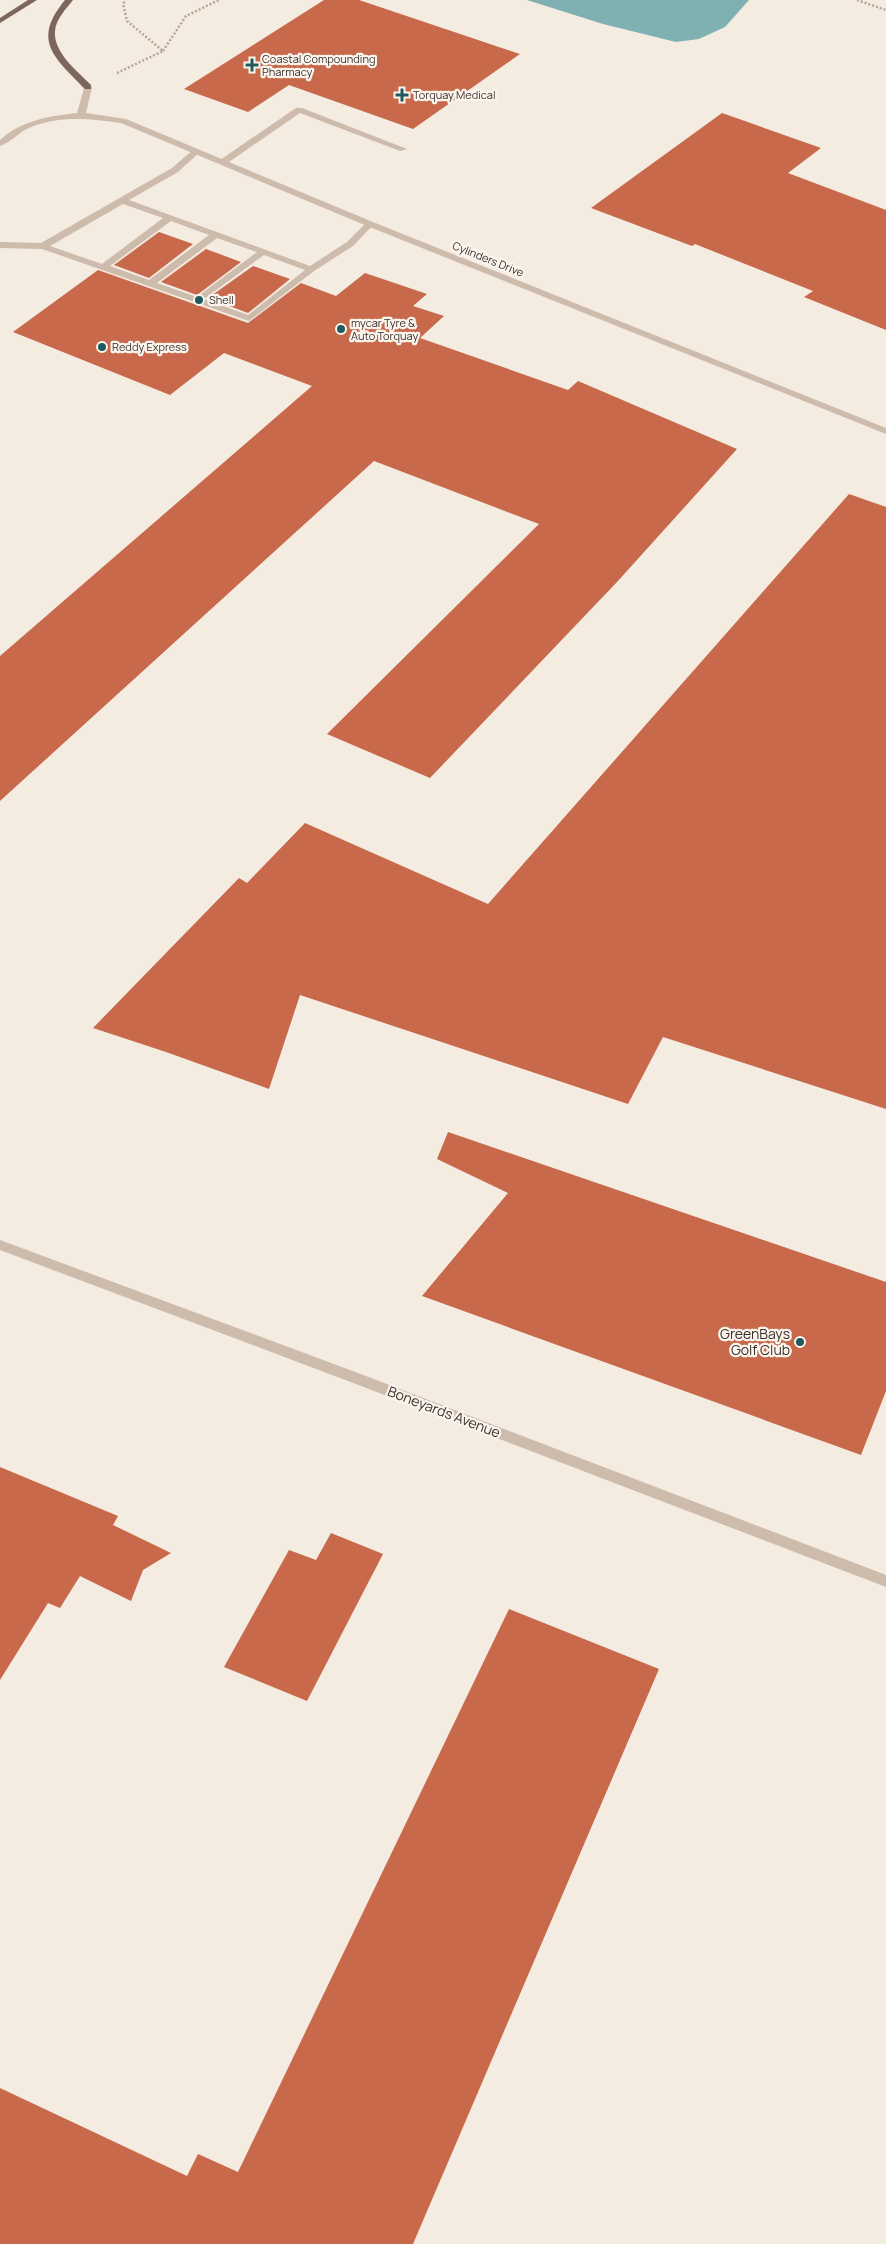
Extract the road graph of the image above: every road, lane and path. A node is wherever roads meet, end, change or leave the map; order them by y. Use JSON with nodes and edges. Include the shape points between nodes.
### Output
{"nodes":[{"id":1,"x":33,"y":0,"type":"edge"},
{"id":2,"x":69,"y":0,"type":"edge"},
{"id":3,"x":126,"y":0,"type":"edge"},
{"id":4,"x":219,"y":0,"type":"edge"},
{"id":5,"x":857,"y":0,"type":"edge"},
{"id":6,"x":886,"y":10,"type":"edge"},
{"id":7,"x":0,"y":21,"type":"edge"},
{"id":8,"x":163,"y":51,"type":"junction"},
{"id":9,"x":88,"y":87,"type":"junction"},
{"id":10,"x":81,"y":115,"type":"junction"},
{"id":11,"x":0,"y":144,"type":"edge"},
{"id":12,"x":402,"y":148,"type":"dead end"},
{"id":13,"x":197,"y":151,"type":"junction"},
{"id":14,"x":222,"y":162,"type":"junction"},
{"id":15,"x":124,"y":201,"type":"junction"},
{"id":16,"x":169,"y":218,"type":"junction"},
{"id":17,"x":370,"y":224,"type":"junction"},
{"id":18,"x":216,"y":234,"type":"junction"},
{"id":19,"x":0,"y":245,"type":"edge"},
{"id":20,"x":43,"y":246,"type":"junction"},
{"id":21,"x":263,"y":252,"type":"junction"},
{"id":22,"x":103,"y":267,"type":"junction"},
{"id":23,"x":311,"y":269,"type":"junction"},
{"id":24,"x":150,"y":284,"type":"junction"},
{"id":25,"x":198,"y":300,"type":"junction"},
{"id":26,"x":886,"y":431,"type":"edge"},
{"id":27,"x":0,"y":1245,"type":"edge"},
{"id":28,"x":886,"y":1581,"type":"edge"}],
"edges":[{"from":1,"to":7,"type":"main road"},
{"from":2,"to":9,"type":"main road","via":[[59,12],[51,31],[56,55]]},
{"from":3,"to":8,"type":"path","via":[[123,4],[127,21]]},
{"from":4,"to":8,"type":"path","via":[[186,16]]},
{"from":5,"to":6,"type":"path"},
{"from":8,"to":9,"type":"path"},
{"from":9,"to":10,"type":"street"},
{"from":10,"to":11,"type":"street","name":"Cylinders Drive","via":[[46,118]]},
{"from":10,"to":13,"type":"street","name":"Cylinders Drive","via":[[123,120]]},
{"from":12,"to":14,"type":"street","via":[[299,110]]},
{"from":13,"to":14,"type":"street","name":"Cylinders Drive"},
{"from":13,"to":15,"type":"street","via":[[175,170]]},
{"from":14,"to":17,"type":"street","name":"Cylinders Drive"},
{"from":15,"to":16,"type":"street"},
{"from":15,"to":20,"type":"street"},
{"from":16,"to":18,"type":"street"},
{"from":16,"to":22,"type":"street"},
{"from":17,"to":23,"type":"street","via":[[350,244]]},
{"from":17,"to":26,"type":"street","name":"Cylinders Drive"},
{"from":18,"to":21,"type":"street"},
{"from":18,"to":24,"type":"street"},
{"from":19,"to":20,"type":"street"},
{"from":20,"to":22,"type":"street"},
{"from":21,"to":23,"type":"street"},
{"from":21,"to":25,"type":"street"},
{"from":22,"to":24,"type":"street"},
{"from":23,"to":25,"type":"street","via":[[249,318]]},
{"from":24,"to":25,"type":"street"},
{"from":27,"to":28,"type":"street","name":"Boneyards Avenue"}]}
